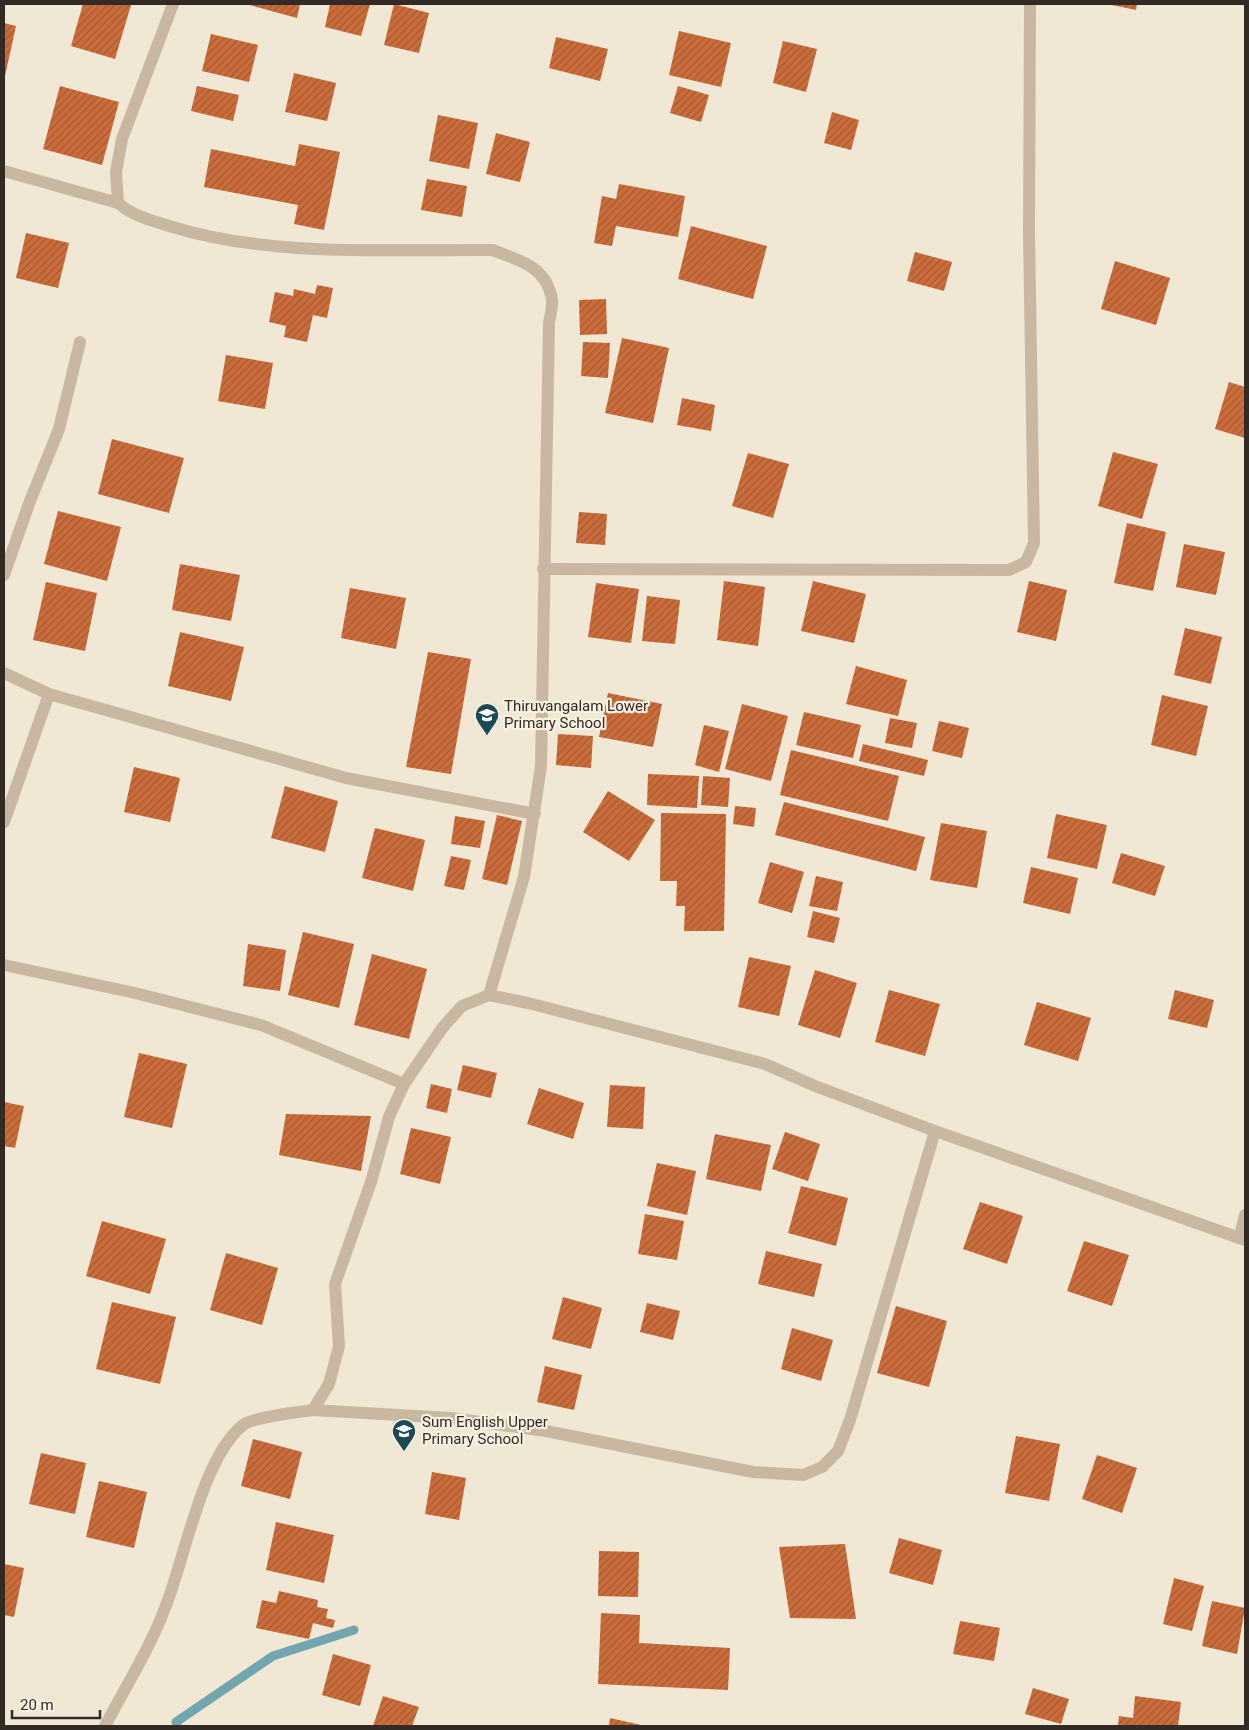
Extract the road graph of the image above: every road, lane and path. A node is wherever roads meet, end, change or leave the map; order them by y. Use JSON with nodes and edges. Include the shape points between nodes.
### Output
{"nodes":[{"id":1,"x":173,"y":4,"type":"edge"},
{"id":2,"x":1030,"y":4,"type":"edge"},
{"id":3,"x":4,"y":171,"type":"edge"},
{"id":4,"x":118,"y":203,"type":"junction"},
{"id":5,"x":80,"y":342,"type":"dead end"},
{"id":6,"x":543,"y":569,"type":"junction"},
{"id":7,"x":4,"y":575,"type":"edge"},
{"id":8,"x":4,"y":673,"type":"edge"},
{"id":9,"x":50,"y":694,"type":"junction"},
{"id":10,"x":535,"y":814,"type":"junction"},
{"id":11,"x":4,"y":822,"type":"edge"},
{"id":12,"x":4,"y":965,"type":"edge"},
{"id":13,"x":488,"y":995,"type":"junction"},
{"id":14,"x":404,"y":1084,"type":"junction"},
{"id":15,"x":935,"y":1131,"type":"junction"},
{"id":16,"x":1245,"y":1215,"type":"edge"},
{"id":17,"x":1243,"y":1238,"type":"edge"},
{"id":18,"x":313,"y":1410,"type":"junction"},
{"id":19,"x":105,"y":1726,"type":"edge"}],
"edges":[{"from":1,"to":4,"type":"street","via":[[122,139],[116,172]]},
{"from":2,"to":6,"type":"street","via":[[1029,232],[1034,543],[1026,562],[1009,570]]},
{"from":3,"to":4,"type":"street"},
{"from":4,"to":6,"type":"street","via":[[128,212],[190,233],[293,249],[492,250],[521,260],[541,273],[552,300]]},
{"from":5,"to":7,"type":"street","via":[[59,429]]},
{"from":6,"to":10,"type":"street","via":[[541,766]]},
{"from":8,"to":9,"type":"street"},
{"from":9,"to":10,"type":"street","via":[[346,778]]},
{"from":9,"to":11,"type":"street"},
{"from":10,"to":13,"type":"street","via":[[524,877]]},
{"from":12,"to":14,"type":"street","via":[[135,993],[261,1025]]},
{"from":13,"to":14,"type":"street","via":[[462,1006],[443,1027]]},
{"from":13,"to":15,"type":"street","via":[[764,1064]]},
{"from":14,"to":18,"type":"street","via":[[389,1117],[371,1182],[335,1284],[339,1346],[329,1384]]},
{"from":15,"to":17,"type":"street"},
{"from":15,"to":18,"type":"street","via":[[850,1420],[838,1451],[822,1467],[803,1475],[753,1472],[546,1431],[460,1419]]},
{"from":16,"to":17,"type":"street"},
{"from":18,"to":19,"type":"street","via":[[244,1424],[223,1446],[199,1504],[165,1609]]}]}
